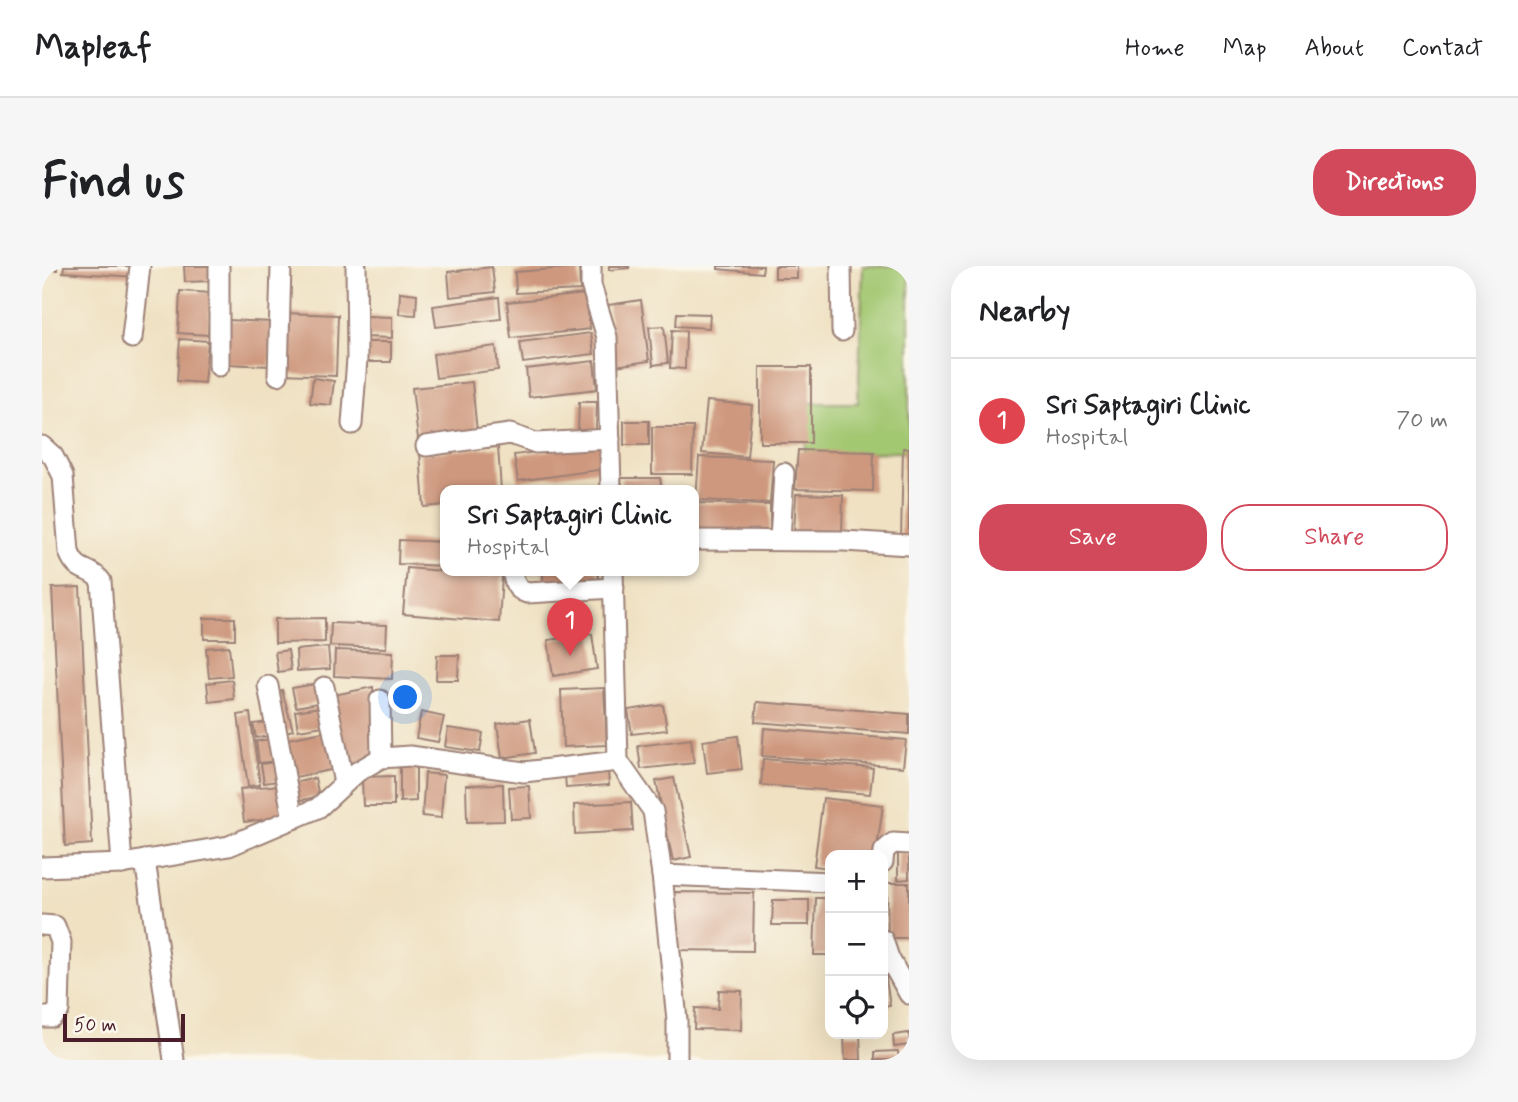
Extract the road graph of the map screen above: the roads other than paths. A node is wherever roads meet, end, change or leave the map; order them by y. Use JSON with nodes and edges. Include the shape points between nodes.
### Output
{"nodes":[{"id":1,"x":140,"y":266,"type":"edge"},
{"id":2,"x":219,"y":266,"type":"edge"},
{"id":3,"x":281,"y":266,"type":"edge"},
{"id":4,"x":356,"y":266,"type":"edge"},
{"id":5,"x":591,"y":266,"type":"edge"},
{"id":6,"x":841,"y":266,"type":"edge"},
{"id":7,"x":842,"y":331,"type":"dead end"},
{"id":8,"x":132,"y":338,"type":"dead end"},
{"id":9,"x":219,"y":366,"type":"dead end"},
{"id":10,"x":278,"y":374,"type":"dead end"},
{"id":11,"x":352,"y":424,"type":"dead end"},
{"id":12,"x":610,"y":439,"type":"junction"},
{"id":13,"x":42,"y":446,"type":"edge"},
{"id":14,"x":426,"y":446,"type":"dead end"},
{"id":15,"x":784,"y":473,"type":"dead end"},
{"id":16,"x":611,"y":485,"type":"edge"},
{"id":17,"x":699,"y":540,"type":"edge"},
{"id":18,"x":780,"y":540,"type":"junction"},
{"id":19,"x":909,"y":545,"type":"edge"},
{"id":20,"x":513,"y":576,"type":"edge"},
{"id":21,"x":613,"y":579,"type":"edge"},
{"id":22,"x":268,"y":685,"type":"dead end"},
{"id":23,"x":324,"y":687,"type":"dead end"},
{"id":24,"x":380,"y":700,"type":"dead end"},
{"id":25,"x":381,"y":758,"type":"junction"},
{"id":26,"x":618,"y":761,"type":"junction"},
{"id":27,"x":344,"y":783,"type":"junction"},
{"id":28,"x":293,"y":819,"type":"junction"},
{"id":29,"x":909,"y":844,"type":"edge"},
{"id":30,"x":884,"y":850,"type":"edge"},
{"id":31,"x":145,"y":860,"type":"junction"},
{"id":32,"x":122,"y":864,"type":"junction"},
{"id":33,"x":42,"y":867,"type":"edge"},
{"id":34,"x":662,"y":875,"type":"junction"},
{"id":35,"x":825,"y":882,"type":"edge"},
{"id":36,"x":42,"y":925,"type":"edge"},
{"id":37,"x":888,"y":955,"type":"edge"},
{"id":38,"x":909,"y":994,"type":"edge"},
{"id":39,"x":42,"y":1017,"type":"edge"},
{"id":40,"x":174,"y":1060,"type":"edge"},
{"id":41,"x":677,"y":1060,"type":"edge"}],
"edges":[{"from":1,"to":8,"type":"street"},
{"from":2,"to":9,"type":"street"},
{"from":3,"to":10,"type":"street"},
{"from":4,"to":11,"type":"street"},
{"from":5,"to":12,"type":"street","via":[[591,285],[607,337]]},
{"from":6,"to":7,"type":"street"},
{"from":12,"to":14,"type":"street","via":[[536,443],[510,435]]},
{"from":12,"to":16,"type":"street"},
{"from":13,"to":32,"type":"street","via":[[63,477],[72,561],[101,581]]},
{"from":15,"to":18,"type":"street"},
{"from":17,"to":18,"type":"street"},
{"from":18,"to":19,"type":"street"},
{"from":20,"to":21,"type":"street","via":[[520,591],[527,593]]},
{"from":21,"to":26,"type":"street"},
{"from":22,"to":28,"type":"street"},
{"from":23,"to":27,"type":"street"},
{"from":24,"to":25,"type":"street"},
{"from":25,"to":26,"type":"street","via":[[410,756],[524,772]]},
{"from":25,"to":27,"type":"street"},
{"from":26,"to":34,"type":"street","via":[[653,811]]},
{"from":27,"to":28,"type":"street","via":[[318,808]]},
{"from":28,"to":31,"type":"street","via":[[229,846]]},
{"from":29,"to":30,"type":"street","via":[[893,843]]},
{"from":31,"to":32,"type":"street"},
{"from":31,"to":40,"type":"street"},
{"from":32,"to":33,"type":"street"},
{"from":34,"to":35,"type":"street"},
{"from":34,"to":41,"type":"street"},
{"from":36,"to":39,"type":"street","via":[[55,926],[61,942],[59,1010],[52,1017]]},
{"from":37,"to":38,"type":"street"}]}
